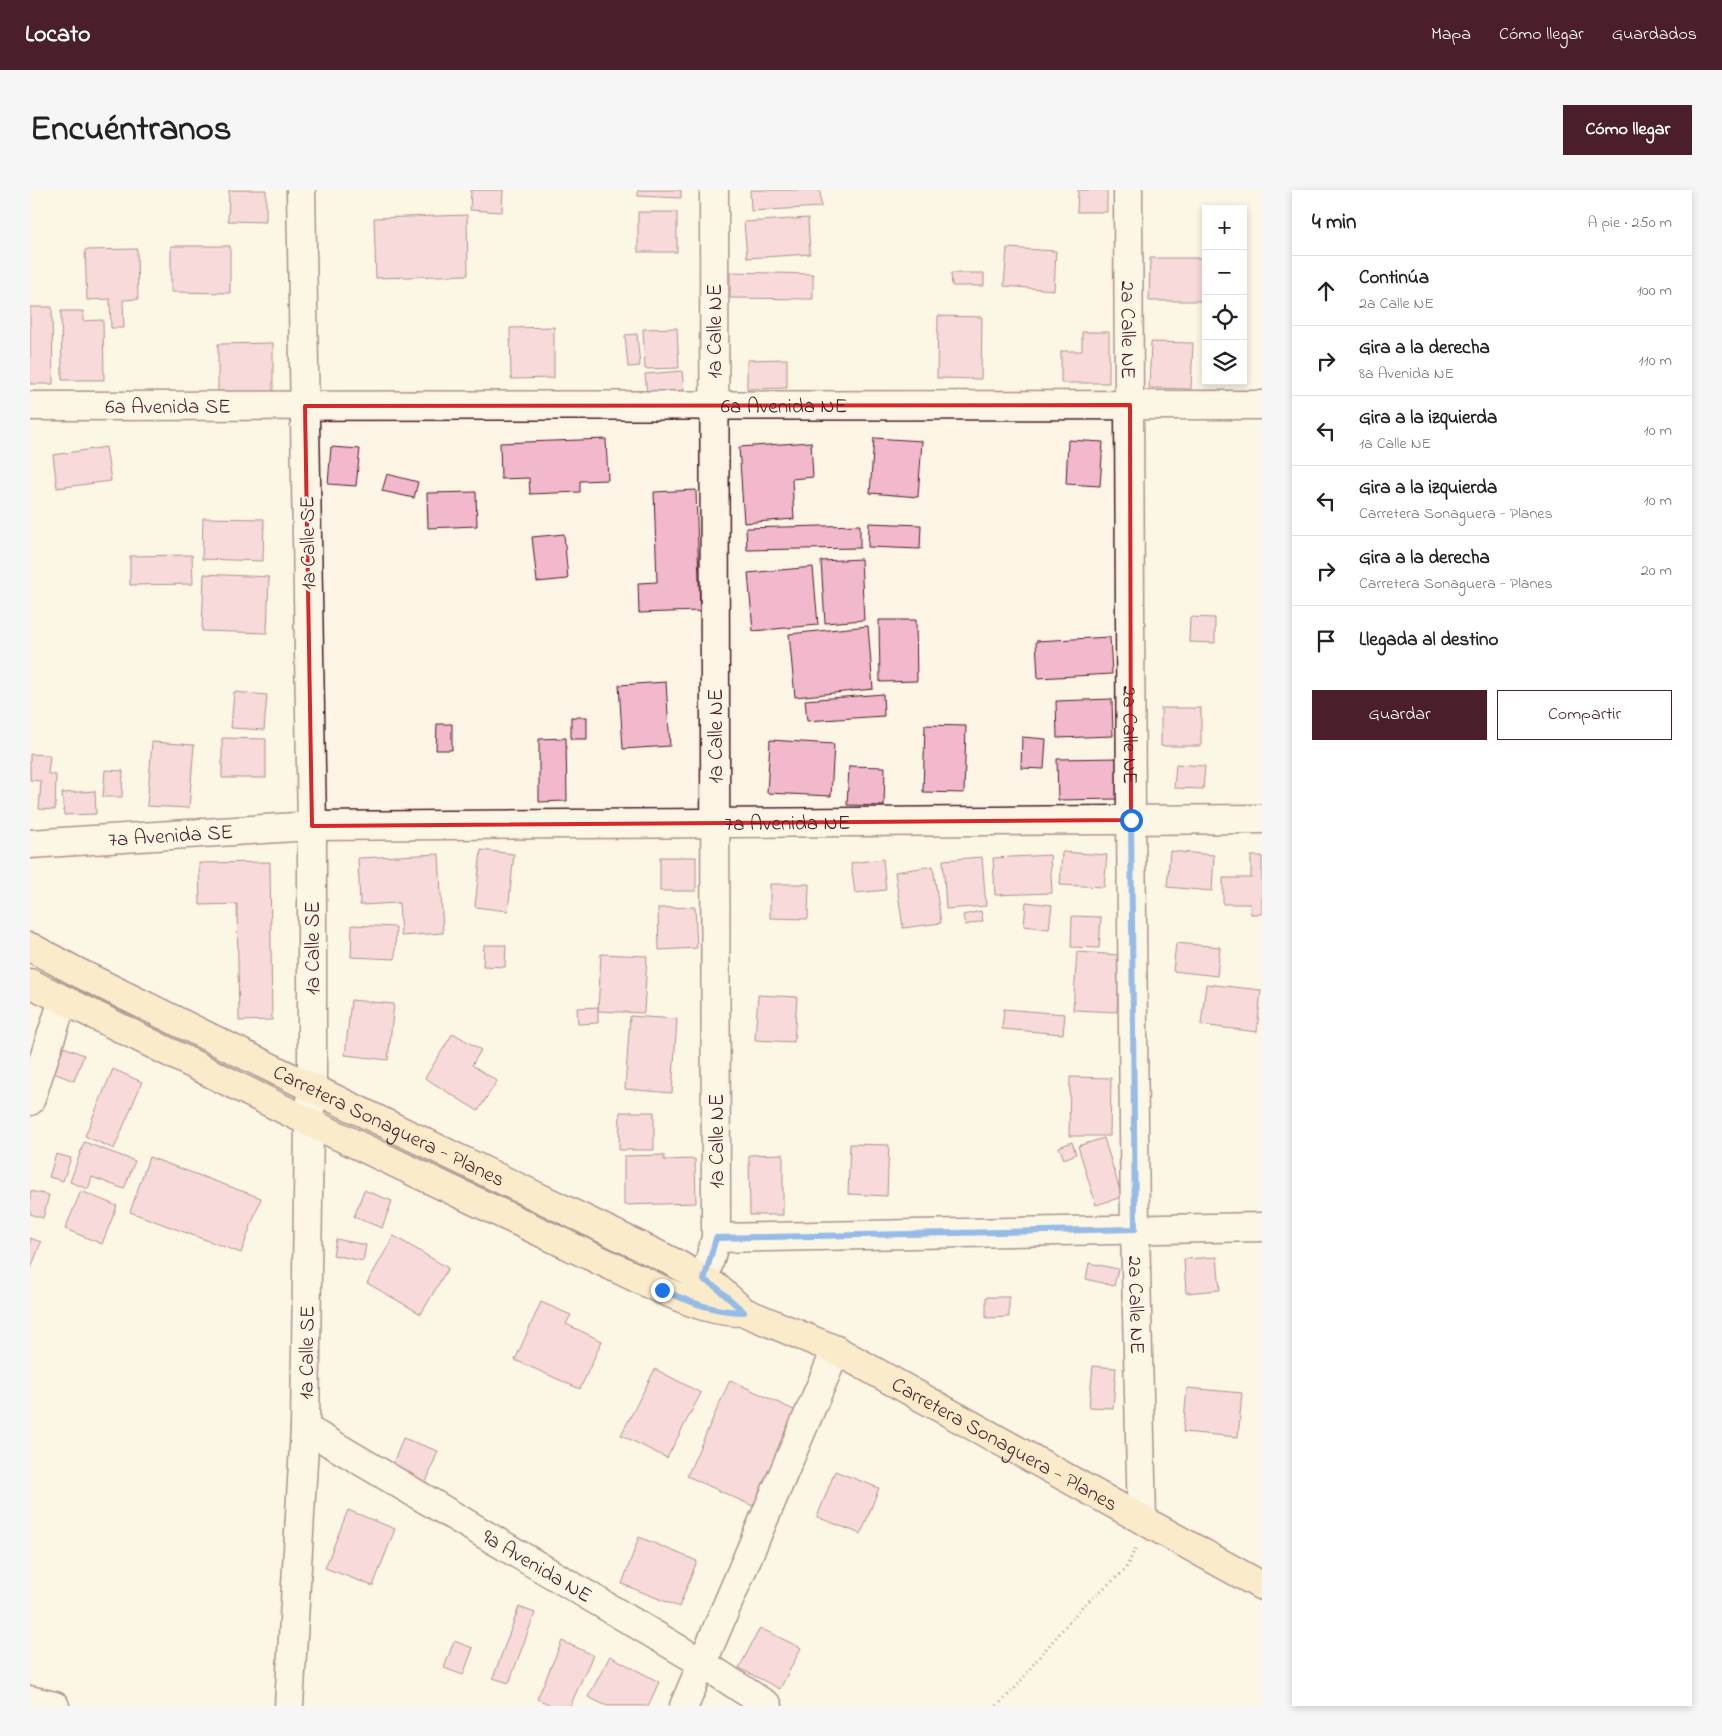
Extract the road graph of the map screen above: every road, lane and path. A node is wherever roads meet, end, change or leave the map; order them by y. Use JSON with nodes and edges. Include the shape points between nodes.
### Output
{"nodes":[{"id":1,"x":301,"y":190,"type":"edge"},
{"id":2,"x":714,"y":190,"type":"edge"},
{"id":3,"x":1128,"y":190,"type":"edge"},
{"id":4,"x":1130,"y":405,"type":"junction"},
{"id":5,"x":30,"y":406,"type":"edge"},
{"id":6,"x":306,"y":406,"type":"junction"},
{"id":7,"x":715,"y":406,"type":"junction"},
{"id":8,"x":1262,"y":406,"type":"edge"},
{"id":9,"x":1262,"y":819,"type":"edge"},
{"id":10,"x":1131,"y":820,"type":"junction"},
{"id":11,"x":715,"y":823,"type":"junction"},
{"id":12,"x":312,"y":826,"type":"junction"},
{"id":13,"x":30,"y":844,"type":"edge"},
{"id":14,"x":30,"y":947,"type":"edge"},
{"id":15,"x":30,"y":983,"type":"edge"},
{"id":16,"x":63,"y":1000,"type":"junction"},
{"id":17,"x":312,"y":1088,"type":"junction"},
{"id":18,"x":30,"y":1101,"type":"edge"},
{"id":19,"x":309,"y":1122,"type":"junction"},
{"id":20,"x":1262,"y":1228,"type":"edge"},
{"id":21,"x":1135,"y":1229,"type":"junction"},
{"id":22,"x":716,"y":1238,"type":"junction"},
{"id":23,"x":704,"y":1280,"type":"junction"},
{"id":24,"x":744,"y":1312,"type":"junction"},
{"id":25,"x":836,"y":1350,"type":"junction"},
{"id":26,"x":305,"y":1428,"type":"junction"},
{"id":27,"x":1142,"y":1519,"type":"junction"},
{"id":28,"x":1262,"y":1586,"type":"edge"},
{"id":29,"x":702,"y":1663,"type":"junction"},
{"id":30,"x":30,"y":1700,"type":"edge"},
{"id":31,"x":55,"y":1706,"type":"edge"},
{"id":32,"x":290,"y":1706,"type":"edge"},
{"id":33,"x":684,"y":1706,"type":"edge"},
{"id":34,"x":768,"y":1706,"type":"edge"},
{"id":35,"x":997,"y":1706,"type":"edge"}],
"edges":[{"from":1,"to":6,"type":"street","name":"1a Calle SE"},
{"from":2,"to":7,"type":"street","name":"1a Calle NE"},
{"from":3,"to":4,"type":"street","name":"2a Calle NE"},
{"from":4,"to":7,"type":"street","name":"6a Avenida NE"},
{"from":4,"to":8,"type":"street","name":"6a Avenida NE"},
{"from":4,"to":10,"type":"street","name":"2a Calle NE"},
{"from":5,"to":6,"type":"street","name":"6a Avenida SE"},
{"from":6,"to":7,"type":"street","name":"6a Avenida NE"},
{"from":6,"to":12,"type":"street","name":"1a Calle SE"},
{"from":7,"to":11,"type":"street","name":"1a Calle NE"},
{"from":9,"to":10,"type":"street","name":"7a Avenida NE"},
{"from":10,"to":11,"type":"street","name":"7a Avenida NE"},
{"from":10,"to":21,"type":"street","name":"2a Calle NE"},
{"from":11,"to":12,"type":"street","name":"7a Avenida NE"},
{"from":11,"to":22,"type":"street","name":"1a Calle NE"},
{"from":12,"to":13,"type":"street","name":"7a Avenida SE"},
{"from":12,"to":17,"type":"street","name":"1a Calle SE"},
{"from":14,"to":17,"type":"main road","name":"Carretera Sonaguera - Planes"},
{"from":15,"to":16,"type":"main road","name":"Carretera Sonaguera - Planes"},
{"from":16,"to":18,"type":"street"},
{"from":16,"to":19,"type":"main road","name":"Carretera Sonaguera - Planes"},
{"from":17,"to":19,"type":"street","name":"1a Calle SE"},
{"from":17,"to":23,"type":"main road","name":"Carretera Sonaguera - Planes","via":[[666,1258]]},
{"from":19,"to":24,"type":"main road","name":"Carretera Sonaguera - Planes","via":[[662,1290],[706,1308]]},
{"from":19,"to":26,"type":"street","name":"1a Calle SE"},
{"from":20,"to":21,"type":"street"},
{"from":21,"to":22,"type":"street"},
{"from":21,"to":27,"type":"street","name":"2a Calle NE"},
{"from":22,"to":23,"type":"street","name":"1a Calle NE"},
{"from":23,"to":24,"type":"main road","name":"Carretera Sonaguera - Planes"},
{"from":24,"to":25,"type":"main road","name":"Carretera Sonaguera - Planes"},
{"from":25,"to":27,"type":"main road","name":"Carretera Sonaguera - Planes"},
{"from":25,"to":29,"type":"street"},
{"from":26,"to":29,"type":"street","name":"9a Avenida NE"},
{"from":26,"to":32,"type":"street","name":"1a Calle SE"},
{"from":27,"to":28,"type":"main road","name":"Carretera Sonaguera - Planes"},
{"from":27,"to":35,"type":"path","via":[[1137,1545],[1125,1570],[1082,1607]]},
{"from":29,"to":33,"type":"street"},
{"from":29,"to":34,"type":"street","name":"9a Avenida NE"},
{"from":30,"to":31,"type":"street"}]}
